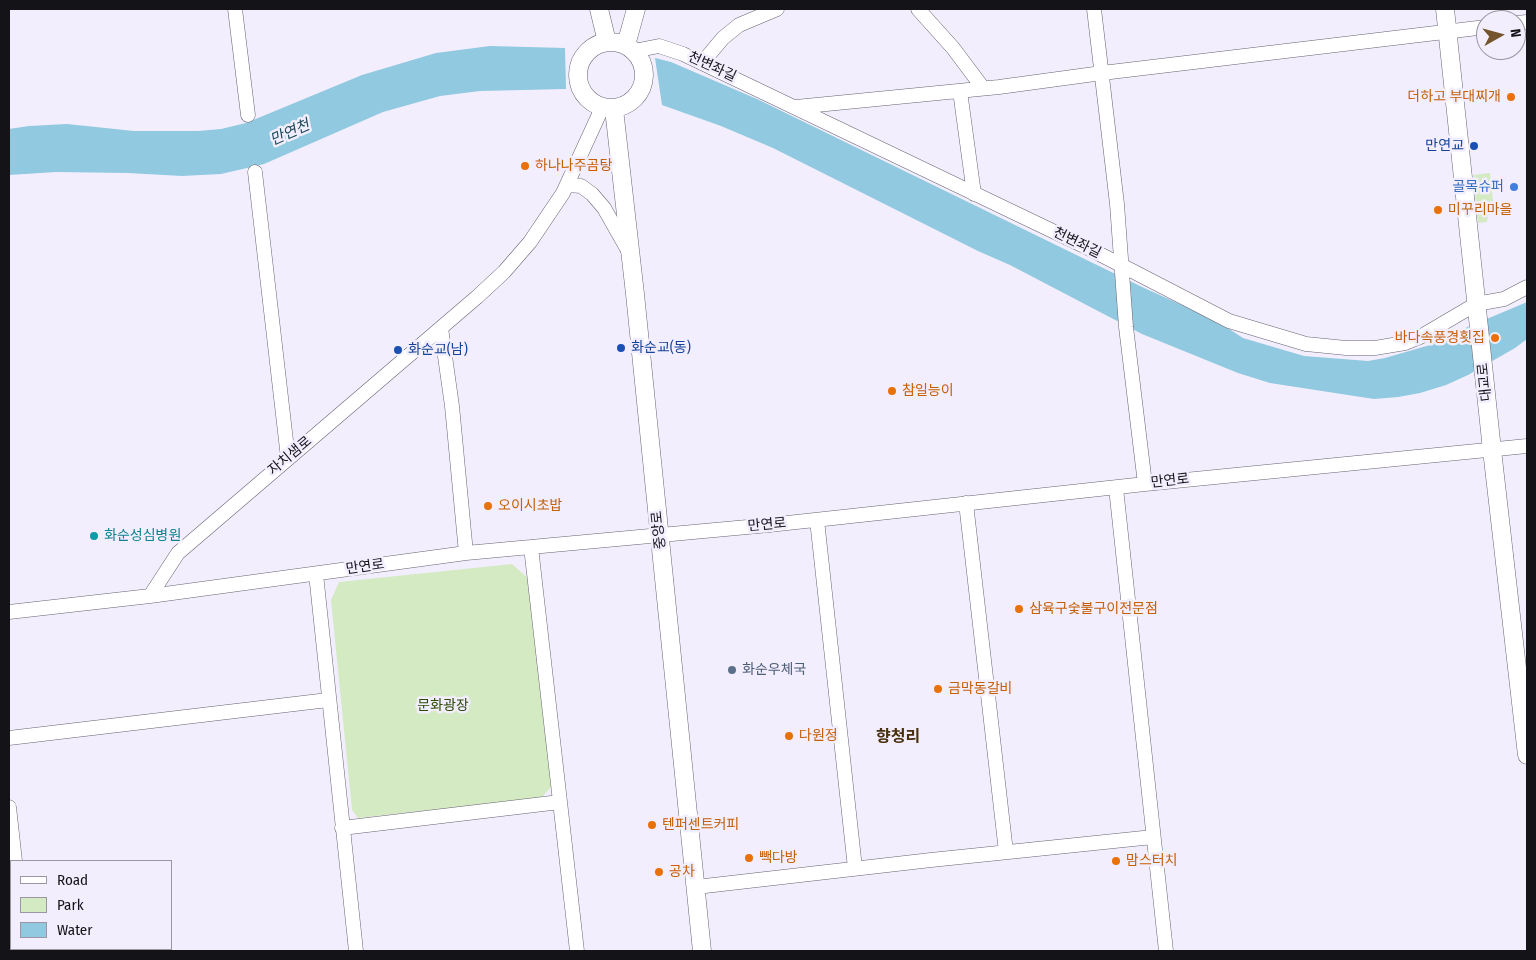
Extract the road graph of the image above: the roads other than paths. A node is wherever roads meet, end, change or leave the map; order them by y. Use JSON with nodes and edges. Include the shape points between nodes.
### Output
{"nodes":[{"id":1,"x":235,"y":9,"type":"edge"},
{"id":2,"x":599,"y":9,"type":"edge"},
{"id":3,"x":636,"y":9,"type":"edge"},
{"id":4,"x":777,"y":9,"type":"edge"},
{"id":5,"x":918,"y":9,"type":"edge"},
{"id":6,"x":1094,"y":9,"type":"edge"},
{"id":7,"x":1445,"y":9,"type":"edge"},
{"id":8,"x":1476,"y":28,"type":"edge"},
{"id":9,"x":1448,"y":31,"type":"junction"},
{"id":10,"x":607,"y":42,"type":"junction"},
{"id":11,"x":630,"y":48,"type":"junction"},
{"id":12,"x":702,"y":63,"type":"junction"},
{"id":13,"x":1102,"y":73,"type":"junction"},
{"id":14,"x":983,"y":88,"type":"junction"},
{"id":15,"x":960,"y":91,"type":"junction"},
{"id":16,"x":796,"y":107,"type":"junction"},
{"id":17,"x":608,"y":108,"type":"junction"},
{"id":18,"x":248,"y":115,"type":"dead end"},
{"id":19,"x":255,"y":172,"type":"dead end"},
{"id":20,"x":567,"y":185,"type":"junction"},
{"id":21,"x":974,"y":194,"type":"junction"},
{"id":22,"x":631,"y":255,"type":"junction"},
{"id":23,"x":1122,"y":269,"type":"junction"},
{"id":24,"x":1527,"y":287,"type":"edge"},
{"id":25,"x":1477,"y":311,"type":"junction"},
{"id":26,"x":441,"y":328,"type":"junction"},
{"id":27,"x":1527,"y":446,"type":"edge"},
{"id":28,"x":1492,"y":450,"type":"junction"},
{"id":29,"x":288,"y":458,"type":"junction"},
{"id":30,"x":1145,"y":484,"type":"junction"},
{"id":31,"x":1116,"y":488,"type":"junction"},
{"id":32,"x":966,"y":504,"type":"junction"},
{"id":33,"x":816,"y":520,"type":"junction"},
{"id":34,"x":659,"y":534,"type":"junction"},
{"id":35,"x":531,"y":547,"type":"junction"},
{"id":36,"x":466,"y":553,"type":"junction"},
{"id":37,"x":316,"y":574,"type":"junction"},
{"id":38,"x":150,"y":596,"type":"junction"},
{"id":39,"x":9,"y":612,"type":"edge"},
{"id":40,"x":328,"y":700,"type":"junction"},
{"id":41,"x":9,"y":738,"type":"edge"},
{"id":42,"x":1527,"y":755,"type":"edge"},
{"id":43,"x":560,"y":802,"type":"junction"},
{"id":44,"x":9,"y":807,"type":"edge"},
{"id":45,"x":342,"y":828,"type":"junction"},
{"id":46,"x":1154,"y":837,"type":"junction"},
{"id":47,"x":1006,"y":852,"type":"junction"},
{"id":48,"x":15,"y":860,"type":"edge"},
{"id":49,"x":855,"y":868,"type":"junction"},
{"id":50,"x":696,"y":887,"type":"junction"},
{"id":51,"x":356,"y":951,"type":"edge"},
{"id":52,"x":577,"y":951,"type":"edge"},
{"id":53,"x":702,"y":951,"type":"edge"},
{"id":54,"x":1166,"y":951,"type":"edge"}],
"edges":[{"from":1,"to":18,"type":"street"},
{"from":2,"to":10,"type":"street"},
{"from":3,"to":11,"type":"street"},
{"from":4,"to":12,"type":"street","via":[[739,25]]},
{"from":5,"to":14,"type":"street"},
{"from":6,"to":13,"type":"street"},
{"from":7,"to":9,"type":"street","name":"대교로"},
{"from":8,"to":9,"type":"street"},
{"from":9,"to":13,"type":"street"},
{"from":9,"to":25,"type":"street","name":"대교로"},
{"from":10,"to":11,"type":"street"},
{"from":10,"to":17,"type":"street","via":[[587,52],[580,62],[578,74],[586,98]]},
{"from":11,"to":12,"type":"street","name":"천변좌길","via":[[659,46]]},
{"from":11,"to":17,"type":"street","via":[[640,60],[644,81],[634,100],[625,106]]},
{"from":12,"to":16,"type":"street","name":"천변좌길"},
{"from":13,"to":14,"type":"street"},
{"from":13,"to":23,"type":"street"},
{"from":14,"to":15,"type":"street"},
{"from":15,"to":16,"type":"street"},
{"from":15,"to":21,"type":"street"},
{"from":16,"to":21,"type":"street","name":"천변좌길"},
{"from":17,"to":20,"type":"street","name":"자치샘로"},
{"from":17,"to":22,"type":"street","name":"중앙로"},
{"from":19,"to":29,"type":"street"},
{"from":20,"to":22,"type":"street","via":[[581,186],[592,194],[604,208]]},
{"from":20,"to":26,"type":"street","name":"자치샘로","via":[[530,242],[504,272]]},
{"from":21,"to":23,"type":"street","name":"천변좌길"},
{"from":22,"to":34,"type":"street","name":"중앙로"},
{"from":23,"to":25,"type":"street","name":"천변좌길","via":[[1229,321],[1282,338],[1325,347],[1374,348],[1405,343]]},
{"from":23,"to":30,"type":"street"},
{"from":24,"to":25,"type":"street","name":"천변좌길"},
{"from":25,"to":28,"type":"street","name":"대교로"},
{"from":26,"to":29,"type":"street","name":"자치샘로"},
{"from":26,"to":36,"type":"street"},
{"from":27,"to":28,"type":"street","name":"만연로"},
{"from":28,"to":30,"type":"street","name":"만연로"},
{"from":28,"to":42,"type":"street","name":"대교로"},
{"from":29,"to":38,"type":"street","name":"자치샘로","via":[[178,553]]},
{"from":30,"to":31,"type":"street","name":"만연로"},
{"from":31,"to":32,"type":"street","name":"만연로"},
{"from":31,"to":46,"type":"street"},
{"from":32,"to":33,"type":"street","name":"만연로"},
{"from":32,"to":47,"type":"street"},
{"from":33,"to":34,"type":"street","name":"만연로"},
{"from":33,"to":49,"type":"street"},
{"from":34,"to":35,"type":"street","name":"만연로"},
{"from":34,"to":50,"type":"street","name":"중앙로"},
{"from":35,"to":36,"type":"street","name":"만연로"},
{"from":35,"to":43,"type":"street"},
{"from":36,"to":37,"type":"street","name":"만연로"},
{"from":37,"to":38,"type":"street","name":"만연로"},
{"from":37,"to":40,"type":"street"},
{"from":38,"to":39,"type":"street","name":"만연로"},
{"from":40,"to":41,"type":"street"},
{"from":40,"to":45,"type":"street"},
{"from":43,"to":45,"type":"street"},
{"from":43,"to":52,"type":"street"},
{"from":44,"to":48,"type":"street"},
{"from":45,"to":51,"type":"street"},
{"from":46,"to":47,"type":"street"},
{"from":46,"to":54,"type":"street"},
{"from":47,"to":49,"type":"street"},
{"from":49,"to":50,"type":"street"},
{"from":50,"to":53,"type":"street","name":"중앙로"}]}
